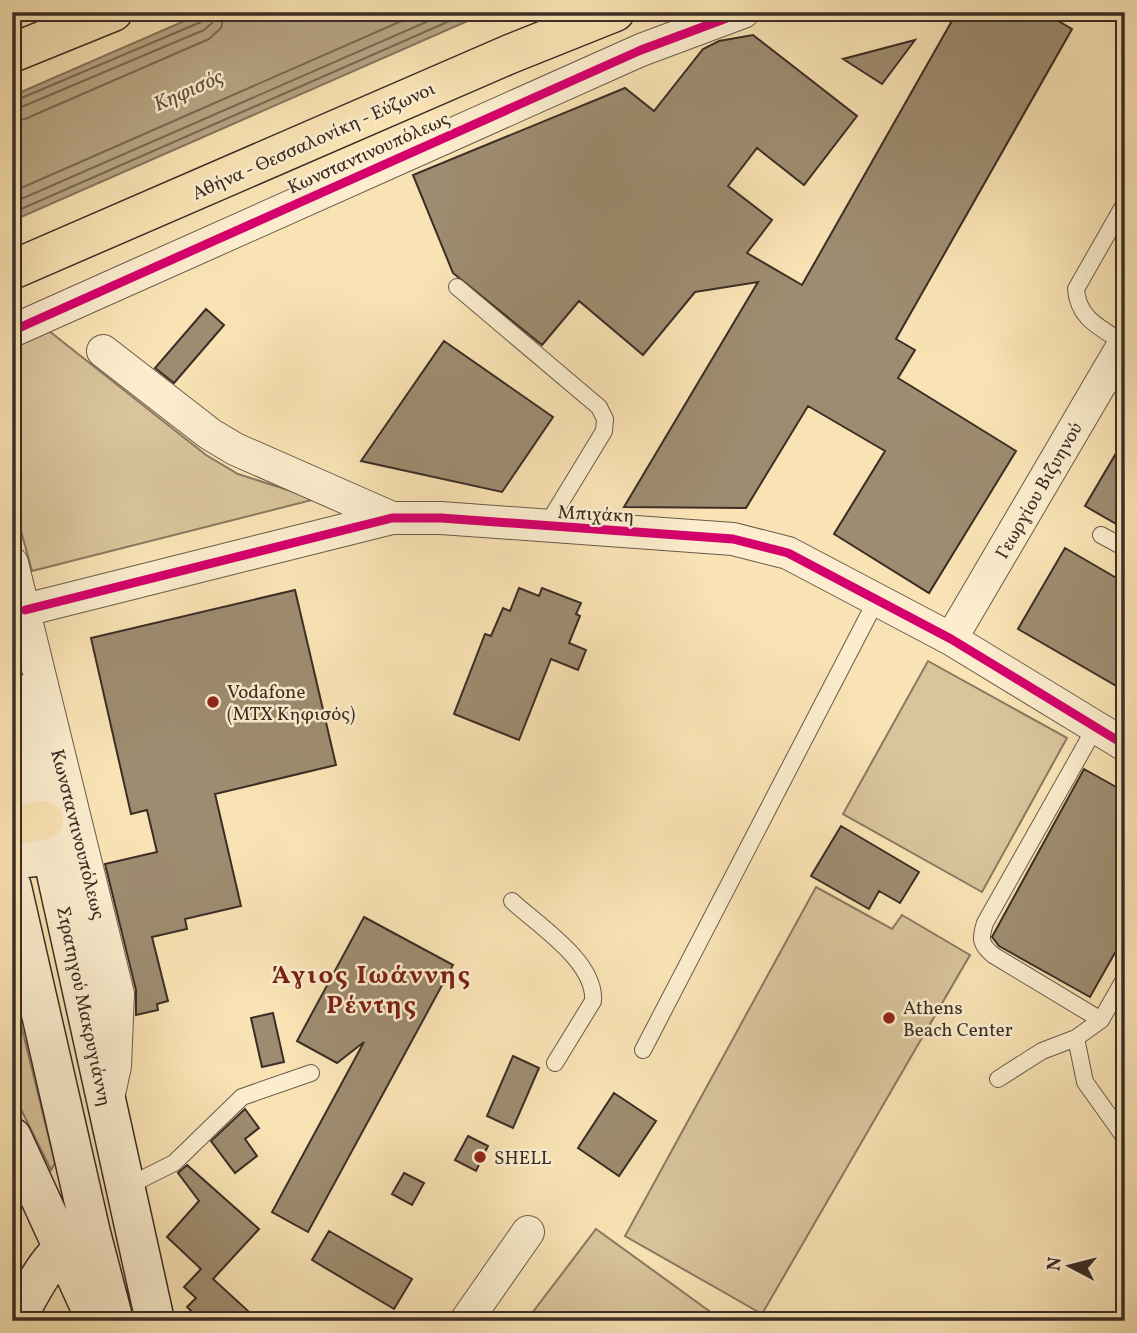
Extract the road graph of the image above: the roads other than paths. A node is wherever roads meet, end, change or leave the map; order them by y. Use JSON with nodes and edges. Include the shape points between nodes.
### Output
{"nodes":[{"id":1,"x":113,"y":12,"type":"edge"},
{"id":2,"x":615,"y":12,"type":"edge"},
{"id":3,"x":743,"y":12,"type":"edge"},
{"id":4,"x":12,"y":53,"type":"edge"},
{"id":5,"x":1125,"y":204,"type":"edge"},
{"id":6,"x":12,"y":270,"type":"edge"},
{"id":7,"x":457,"y":287,"type":"dead end"},
{"id":8,"x":12,"y":331,"type":"edge"},
{"id":9,"x":1124,"y":342,"type":"edge"},
{"id":10,"x":103,"y":351,"type":"dead end"},
{"id":11,"x":392,"y":518,"type":"junction"},
{"id":12,"x":545,"y":527,"type":"junction"},
{"id":13,"x":1101,"y":535,"type":"dead end"},
{"id":14,"x":1125,"y":548,"type":"edge"},
{"id":15,"x":12,"y":563,"type":"edge"},
{"id":16,"x":877,"y":599,"type":"junction"},
{"id":17,"x":25,"y":610,"type":"junction"},
{"id":18,"x":951,"y":639,"type":"junction"},
{"id":19,"x":12,"y":691,"type":"edge"},
{"id":20,"x":1095,"y":728,"type":"junction"},
{"id":21,"x":1125,"y":745,"type":"edge"},
{"id":22,"x":36,"y":834,"type":"edge"},
{"id":23,"x":12,"y":860,"type":"edge"},
{"id":24,"x":12,"y":887,"type":"edge"},
{"id":25,"x":513,"y":901,"type":"dead end"},
{"id":26,"x":1125,"y":978,"type":"edge"},
{"id":27,"x":1101,"y":1020,"type":"junction"},
{"id":28,"x":1076,"y":1038,"type":"junction"},
{"id":29,"x":643,"y":1050,"type":"dead end"},
{"id":30,"x":555,"y":1063,"type":"dead end"},
{"id":31,"x":311,"y":1073,"type":"dead end"},
{"id":32,"x":998,"y":1079,"type":"dead end"},
{"id":33,"x":106,"y":1107,"type":"junction"},
{"id":34,"x":12,"y":1137,"type":"edge"},
{"id":35,"x":1125,"y":1138,"type":"edge"},
{"id":36,"x":128,"y":1205,"type":"junction"},
{"id":37,"x":528,"y":1233,"type":"dead end"},
{"id":38,"x":77,"y":1240,"type":"junction"},
{"id":39,"x":15,"y":1321,"type":"edge"},
{"id":40,"x":97,"y":1321,"type":"edge"},
{"id":41,"x":114,"y":1321,"type":"edge"},
{"id":42,"x":155,"y":1321,"type":"edge"},
{"id":43,"x":466,"y":1321,"type":"edge"}],
"edges":[{"from":1,"to":4,"type":"highway"},
{"from":2,"to":6,"type":"highway","name":"Αθήνα - Θεσσαλονίκη - Εύζωνοι"},
{"from":3,"to":8,"type":"street","name":"Κωνσταντινουπόλεως","via":[[579,77]]},
{"from":5,"to":9,"type":"lane","via":[[1076,289],[1077,305],[1087,319]]},
{"from":7,"to":12,"type":"lane","via":[[599,407],[605,419],[604,431]]},
{"from":9,"to":18,"type":"street","name":"Γεωργίου Βιζυηνού"},
{"from":10,"to":11,"type":"street","via":[[235,449]]},
{"from":11,"to":12,"type":"street","name":"Μπιχάκη"},
{"from":11,"to":17,"type":"street","name":"Μπιχάκη"},
{"from":12,"to":16,"type":"street","name":"Μπιχάκη","via":[[733,539],[761,545],[788,553]]},
{"from":13,"to":14,"type":"lane"},
{"from":15,"to":17,"type":"street","name":"Κωνσταντινουπόλεως"},
{"from":16,"to":18,"type":"street","name":"Μπιχάκη"},
{"from":16,"to":29,"type":"lane"},
{"from":17,"to":33,"type":"street","name":"Κωνσταντινουπόλεως","via":[[118,994],[115,1066]]},
{"from":18,"to":20,"type":"street","name":"Μπιχάκη"},
{"from":19,"to":22,"type":"street","name":"Στρατηγού Μακρυγιάννη"},
{"from":20,"to":21,"type":"street","name":"Μπιχάκη"},
{"from":20,"to":27,"type":"lane","via":[[980,939],[993,955]]},
{"from":22,"to":23,"type":"street"},
{"from":22,"to":33,"type":"street","name":"Στρατηγού Μακρυγιάννη"},
{"from":24,"to":38,"type":"street"},
{"from":25,"to":30,"type":"lane","via":[[584,967],[594,990],[593,1001]]},
{"from":26,"to":27,"type":"lane"},
{"from":27,"to":28,"type":"lane"},
{"from":28,"to":32,"type":"lane","via":[[1042,1051]]},
{"from":28,"to":35,"type":"lane","via":[[1085,1082]]},
{"from":31,"to":36,"type":"lane","via":[[243,1097]]},
{"from":33,"to":36,"type":"street","name":"Στρατηγού Μακρυγιάννη"},
{"from":34,"to":38,"type":"street"},
{"from":36,"to":38,"type":"street"},
{"from":36,"to":42,"type":"street","name":"Στρατηγού Μακρυγιάννη"},
{"from":37,"to":43,"type":"street"},
{"from":38,"to":39,"type":"street"},
{"from":38,"to":40,"type":"street"},
{"from":38,"to":41,"type":"street"}]}
